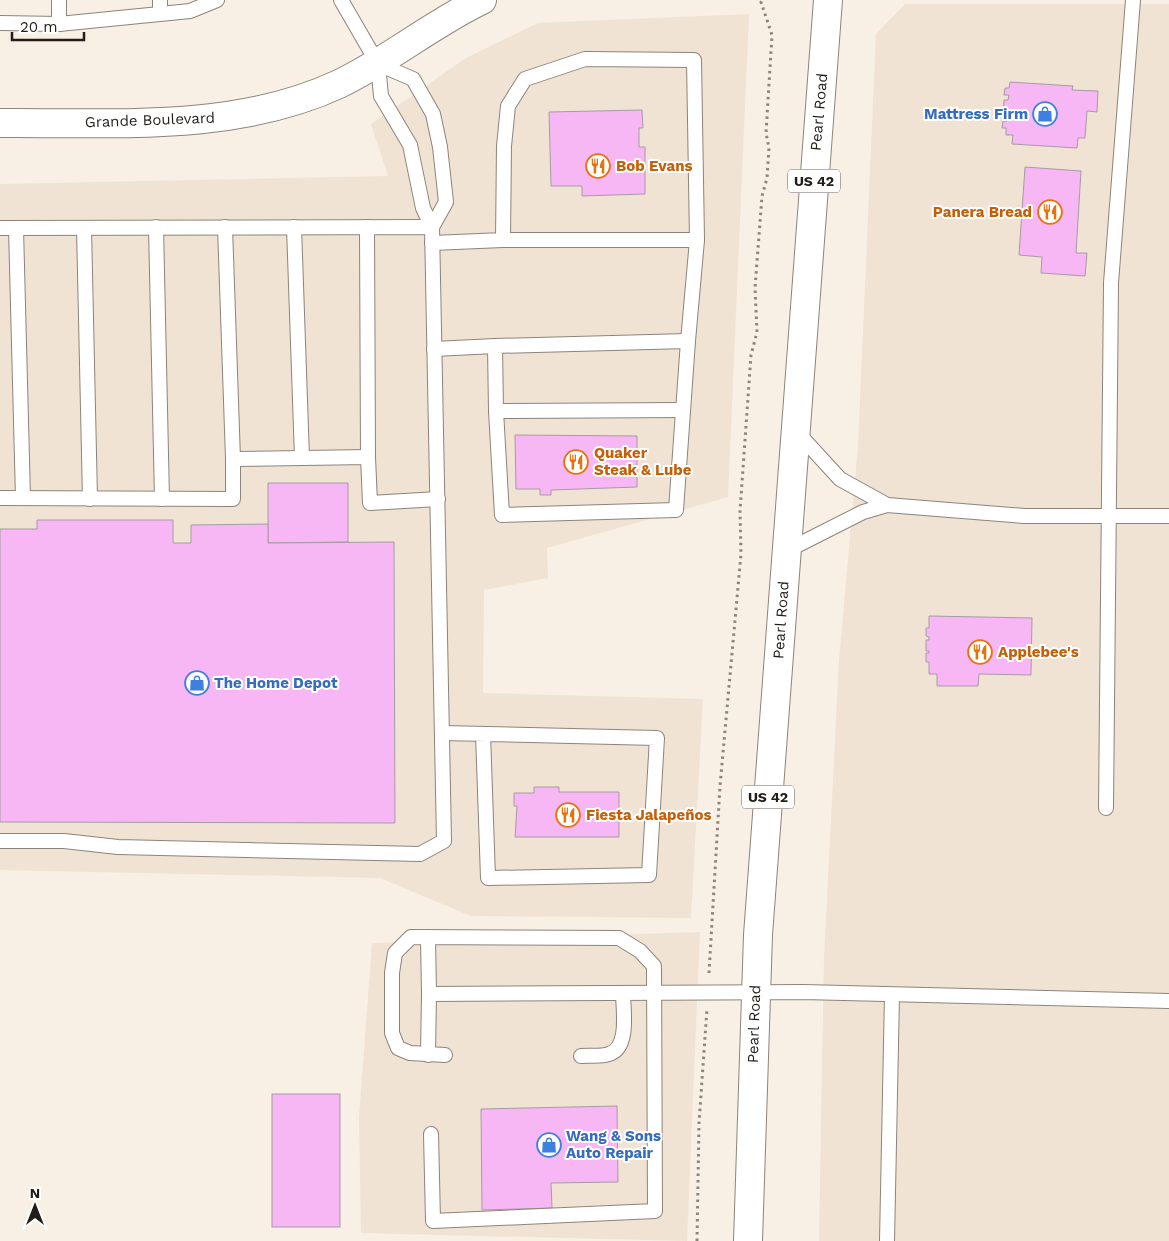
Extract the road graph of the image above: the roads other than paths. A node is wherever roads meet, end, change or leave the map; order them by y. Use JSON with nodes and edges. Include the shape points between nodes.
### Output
{"nodes":[{"id":1,"x":59,"y":0,"type":"edge"},
{"id":2,"x":160,"y":0,"type":"edge"},
{"id":3,"x":217,"y":0,"type":"edge"},
{"id":4,"x":341,"y":0,"type":"edge"},
{"id":5,"x":482,"y":0,"type":"edge"},
{"id":6,"x":828,"y":0,"type":"edge"},
{"id":7,"x":1133,"y":0,"type":"edge"},
{"id":8,"x":160,"y":14,"type":"junction"},
{"id":9,"x":0,"y":23,"type":"edge"},
{"id":10,"x":59,"y":24,"type":"junction"},
{"id":11,"x":378,"y":64,"type":"junction"},
{"id":12,"x":0,"y":123,"type":"edge"},
{"id":13,"x":294,"y":227,"type":"junction"},
{"id":14,"x":367,"y":227,"type":"junction"},
{"id":15,"x":432,"y":227,"type":"junction"},
{"id":16,"x":0,"y":228,"type":"edge"},
{"id":17,"x":16,"y":228,"type":"junction"},
{"id":18,"x":84,"y":228,"type":"junction"},
{"id":19,"x":156,"y":228,"type":"junction"},
{"id":20,"x":225,"y":228,"type":"junction"},
{"id":21,"x":503,"y":240,"type":"junction"},
{"id":22,"x":696,"y":240,"type":"junction"},
{"id":23,"x":432,"y":243,"type":"junction"},
{"id":24,"x":688,"y":341,"type":"junction"},
{"id":25,"x":495,"y":346,"type":"junction"},
{"id":26,"x":434,"y":349,"type":"junction"},
{"id":27,"x":683,"y":410,"type":"junction"},
{"id":28,"x":496,"y":411,"type":"junction"},
{"id":29,"x":795,"y":429,"type":"junction"},
{"id":30,"x":368,"y":456,"type":"junction"},
{"id":31,"x":302,"y":458,"type":"junction"},
{"id":32,"x":232,"y":459,"type":"junction"},
{"id":33,"x":0,"y":498,"type":"edge"},
{"id":34,"x":23,"y":498,"type":"junction"},
{"id":35,"x":90,"y":498,"type":"junction"},
{"id":36,"x":162,"y":499,"type":"junction"},
{"id":37,"x":438,"y":499,"type":"junction"},
{"id":38,"x":887,"y":505,"type":"junction"},
{"id":39,"x":1109,"y":515,"type":"junction"},
{"id":40,"x":1169,"y":516,"type":"edge"},
{"id":41,"x":786,"y":551,"type":"junction"},
{"id":42,"x":442,"y":733,"type":"junction"},
{"id":43,"x":483,"y":734,"type":"junction"},
{"id":44,"x":1106,"y":808,"type":"dead end"},
{"id":45,"x":0,"y":841,"type":"edge"},
{"id":46,"x":428,"y":937,"type":"junction"},
{"id":47,"x":655,"y":992,"type":"junction"},
{"id":48,"x":622,"y":993,"type":"junction"},
{"id":49,"x":755,"y":993,"type":"junction"},
{"id":50,"x":429,"y":994,"type":"junction"},
{"id":51,"x":892,"y":995,"type":"junction"},
{"id":52,"x":1169,"y":1001,"type":"edge"},
{"id":53,"x":428,"y":1055,"type":"junction"},
{"id":54,"x":445,"y":1055,"type":"dead end"},
{"id":55,"x":582,"y":1056,"type":"dead end"},
{"id":56,"x":431,"y":1134,"type":"dead end"},
{"id":57,"x":748,"y":1241,"type":"edge"},
{"id":58,"x":887,"y":1241,"type":"edge"}],
"edges":[{"from":1,"to":10,"type":"lane"},
{"from":2,"to":8,"type":"lane"},
{"from":3,"to":8,"type":"lane","via":[[190,11]]},
{"from":4,"to":11,"type":"lane"},
{"from":5,"to":11,"type":"main road","name":"Grande Boulevard"},
{"from":6,"to":29,"type":"main road","name":"Pearl Road","number":"US 42"},
{"from":7,"to":39,"type":"lane","via":[[1111,283]]},
{"from":8,"to":10,"type":"lane"},
{"from":9,"to":10,"type":"lane"},
{"from":11,"to":12,"type":"main road","name":"Grande Boulevard","via":[[337,85],[294,101],[213,118],[166,122]]},
{"from":11,"to":15,"type":"lane","via":[[381,96],[410,145],[422,208]]},
{"from":11,"to":15,"type":"lane","via":[[413,79],[432,114],[440,147],[446,202]]},
{"from":13,"to":14,"type":"lane"},
{"from":13,"to":20,"type":"lane"},
{"from":13,"to":31,"type":"lane"},
{"from":14,"to":15,"type":"lane"},
{"from":14,"to":30,"type":"lane"},
{"from":15,"to":23,"type":"lane"},
{"from":16,"to":17,"type":"lane"},
{"from":17,"to":18,"type":"lane"},
{"from":17,"to":34,"type":"lane"},
{"from":18,"to":19,"type":"lane"},
{"from":18,"to":35,"type":"lane"},
{"from":19,"to":20,"type":"lane"},
{"from":19,"to":36,"type":"lane"},
{"from":20,"to":32,"type":"lane"},
{"from":21,"to":22,"type":"lane"},
{"from":21,"to":22,"type":"lane","via":[[504,146],[508,106],[525,79],[585,59],[694,60]]},
{"from":21,"to":23,"type":"lane"},
{"from":22,"to":24,"type":"lane"},
{"from":23,"to":26,"type":"lane"},
{"from":24,"to":25,"type":"lane"},
{"from":24,"to":27,"type":"lane"},
{"from":25,"to":26,"type":"lane"},
{"from":25,"to":28,"type":"lane"},
{"from":26,"to":37,"type":"lane"},
{"from":27,"to":28,"type":"lane"},
{"from":27,"to":28,"type":"lane","via":[[676,510],[502,514]]},
{"from":29,"to":38,"type":"lane","via":[[840,478]]},
{"from":29,"to":41,"type":"main road","name":"Pearl Road","number":"US 42"},
{"from":30,"to":31,"type":"lane"},
{"from":30,"to":37,"type":"lane","via":[[370,503]]},
{"from":31,"to":32,"type":"lane"},
{"from":32,"to":36,"type":"lane","via":[[233,499]]},
{"from":33,"to":34,"type":"lane"},
{"from":34,"to":35,"type":"lane"},
{"from":35,"to":36,"type":"lane"},
{"from":37,"to":42,"type":"lane"},
{"from":38,"to":39,"type":"lane","via":[[1024,516]]},
{"from":38,"to":41,"type":"lane","via":[[863,512]]},
{"from":39,"to":40,"type":"lane"},
{"from":39,"to":44,"type":"lane"},
{"from":41,"to":49,"type":"main road","name":"Pearl Road","number":"US 42"},
{"from":42,"to":43,"type":"lane"},
{"from":42,"to":45,"type":"lane","via":[[444,841],[420,854]]},
{"from":43,"to":43,"type":"lane","via":[[488,878],[649,875],[657,738]]},
{"from":46,"to":47,"type":"lane","via":[[619,938],[654,966]]},
{"from":46,"to":50,"type":"lane"},
{"from":46,"to":53,"type":"lane","via":[[411,938],[401,945],[395,953],[392,973],[392,1033],[398,1048]]},
{"from":47,"to":48,"type":"lane"},
{"from":47,"to":49,"type":"lane"},
{"from":47,"to":56,"type":"lane","via":[[655,1211],[433,1221]]},
{"from":48,"to":50,"type":"lane"},
{"from":48,"to":55,"type":"lane","via":[[623,1039],[618,1048],[610,1054]]},
{"from":49,"to":51,"type":"lane"},
{"from":49,"to":57,"type":"main road","name":"Pearl Road","number":"US 42"},
{"from":50,"to":53,"type":"lane"},
{"from":51,"to":52,"type":"lane"},
{"from":51,"to":58,"type":"lane"},
{"from":53,"to":54,"type":"lane"}]}
